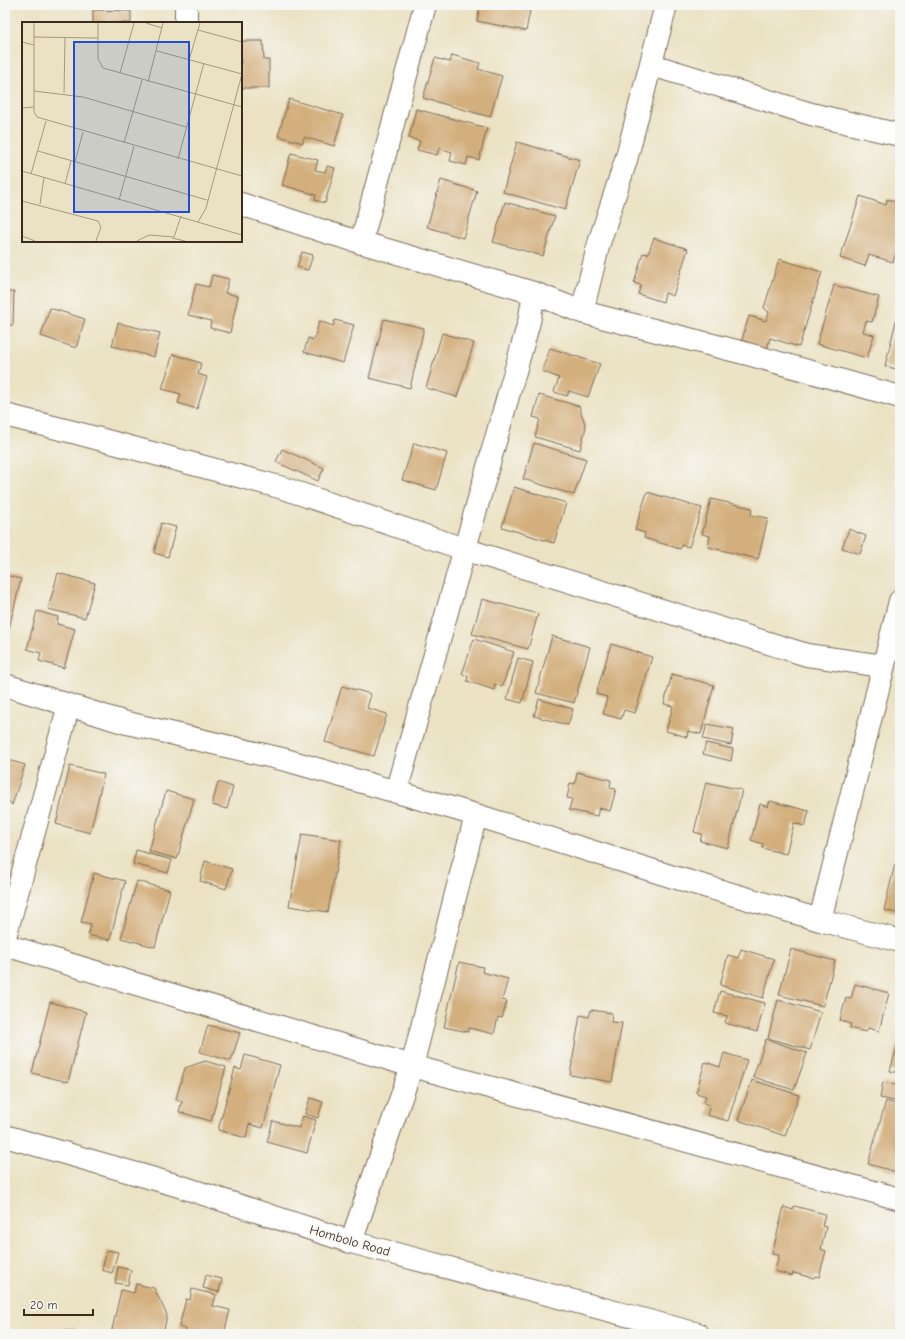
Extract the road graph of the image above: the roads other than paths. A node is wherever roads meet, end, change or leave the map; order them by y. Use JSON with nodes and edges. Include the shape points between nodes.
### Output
{"nodes":[{"id":1,"x":186,"y":5,"type":"edge"},
{"id":2,"x":425,"y":5,"type":"edge"},
{"id":3,"x":666,"y":5,"type":"edge"},
{"id":4,"x":186,"y":22,"type":"edge"},
{"id":5,"x":652,"y":65,"type":"junction"},
{"id":6,"x":900,"y":135,"type":"edge"},
{"id":7,"x":242,"y":204,"type":"edge"},
{"id":8,"x":361,"y":243,"type":"junction"},
{"id":9,"x":534,"y":293,"type":"junction"},
{"id":10,"x":582,"y":312,"type":"junction"},
{"id":11,"x":900,"y":397,"type":"edge"},
{"id":12,"x":5,"y":415,"type":"edge"},
{"id":13,"x":464,"y":549,"type":"junction"},
{"id":14,"x":900,"y":601,"type":"edge"},
{"id":15,"x":883,"y":666,"type":"junction"},
{"id":16,"x":5,"y":685,"type":"edge"},
{"id":17,"x":69,"y":705,"type":"junction"},
{"id":18,"x":396,"y":792,"type":"junction"},
{"id":19,"x":476,"y":815,"type":"junction"},
{"id":20,"x":820,"y":920,"type":"junction"},
{"id":21,"x":5,"y":937,"type":"edge"},
{"id":22,"x":900,"y":941,"type":"edge"},
{"id":23,"x":5,"y":945,"type":"edge"},
{"id":24,"x":412,"y":1066,"type":"junction"},
{"id":25,"x":5,"y":1136,"type":"edge"},
{"id":26,"x":900,"y":1199,"type":"edge"},
{"id":27,"x":351,"y":1242,"type":"junction"},
{"id":28,"x":698,"y":1334,"type":"edge"}],
"edges":[{"from":1,"to":4,"type":"street"},
{"from":2,"to":8,"type":"street"},
{"from":3,"to":5,"type":"street"},
{"from":5,"to":6,"type":"street","via":[[811,114]]},
{"from":5,"to":10,"type":"street","via":[[626,160],[598,244]]},
{"from":7,"to":8,"type":"street"},
{"from":8,"to":9,"type":"street"},
{"from":9,"to":10,"type":"street"},
{"from":9,"to":13,"type":"street","via":[[529,322]]},
{"from":10,"to":11,"type":"street","via":[[744,353]]},
{"from":12,"to":13,"type":"street","via":[[283,488]]},
{"from":13,"to":15,"type":"street","via":[[807,655]]},
{"from":13,"to":18,"type":"street"},
{"from":14,"to":15,"type":"street"},
{"from":15,"to":20,"type":"street"},
{"from":16,"to":17,"type":"street"},
{"from":17,"to":18,"type":"street","via":[[123,722],[286,760]]},
{"from":17,"to":21,"type":"street"},
{"from":18,"to":19,"type":"street"},
{"from":19,"to":20,"type":"street"},
{"from":19,"to":24,"type":"street"},
{"from":20,"to":22,"type":"street"},
{"from":23,"to":24,"type":"street"},
{"from":24,"to":26,"type":"street"},
{"from":24,"to":27,"type":"street"},
{"from":25,"to":27,"type":"street","name":"Hombolo Road","via":[[179,1186]]},
{"from":27,"to":28,"type":"street","name":"Hombolo Road"}]}
